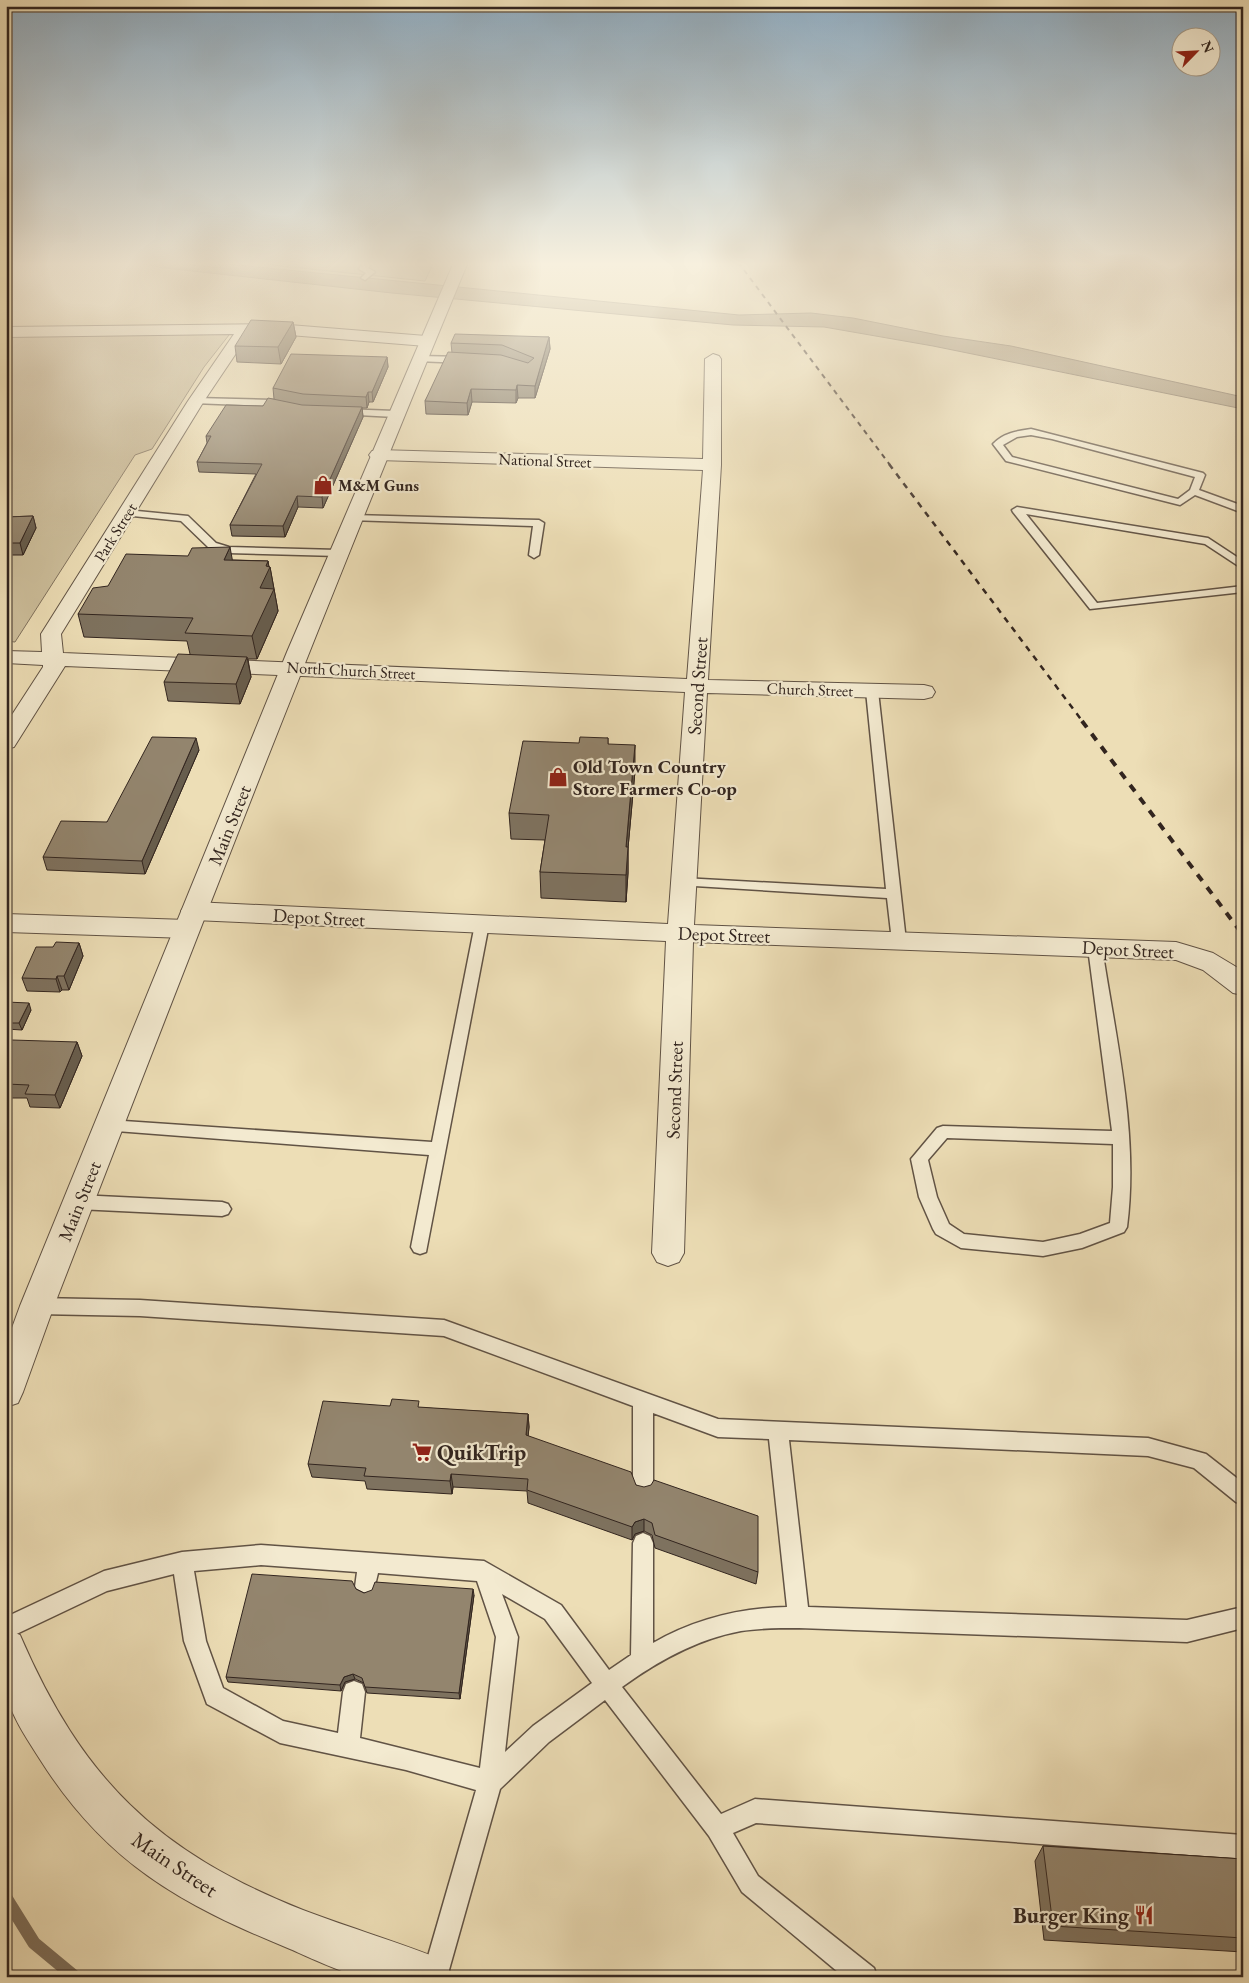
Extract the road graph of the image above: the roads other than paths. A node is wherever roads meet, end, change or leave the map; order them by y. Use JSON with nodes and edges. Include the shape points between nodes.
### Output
{"nodes":[{"id":1,"x":227,"y":355,"type":"edge"},
{"id":2,"x":421,"y":355,"type":"edge"},
{"id":3,"x":444,"y":355,"type":"edge"},
{"id":4,"x":713,"y":359,"type":"dead end"},
{"id":5,"x":475,"y":361,"type":"edge"},
{"id":6,"x":196,"y":401,"type":"junction"},
{"id":7,"x":296,"y":409,"type":"edge"},
{"id":8,"x":331,"y":412,"type":"edge"},
{"id":9,"x":396,"y":414,"type":"junction"},
{"id":10,"x":378,"y":455,"type":"junction"},
{"id":11,"x":712,"y":466,"type":"junction"},
{"id":12,"x":1194,"y":491,"type":"junction"},
{"id":13,"x":1243,"y":510,"type":"edge"},
{"id":14,"x":127,"y":513,"type":"junction"},
{"id":15,"x":353,"y":518,"type":"junction"},
{"id":16,"x":338,"y":552,"type":"junction"},
{"id":17,"x":534,"y":555,"type":"dead end"},
{"id":18,"x":1243,"y":566,"type":"edge"},
{"id":19,"x":1243,"y":588,"type":"edge"},
{"id":20,"x":6,"y":657,"type":"edge"},
{"id":21,"x":52,"y":658,"type":"junction"},
{"id":22,"x":293,"y":667,"type":"junction"},
{"id":23,"x":697,"y":686,"type":"junction"},
{"id":24,"x":872,"y":690,"type":"junction"},
{"id":25,"x":924,"y":692,"type":"dead end"},
{"id":26,"x":6,"y":742,"type":"edge"},
{"id":27,"x":684,"y":882,"type":"junction"},
{"id":28,"x":894,"y":894,"type":"junction"},
{"id":29,"x":191,"y":920,"type":"junction"},
{"id":30,"x":6,"y":923,"type":"edge"},
{"id":31,"x":482,"y":924,"type":"junction"},
{"id":32,"x":680,"y":933,"type":"junction"},
{"id":33,"x":899,"y":941,"type":"junction"},
{"id":34,"x":1095,"y":948,"type":"junction"},
{"id":35,"x":1243,"y":986,"type":"edge"},
{"id":36,"x":109,"y":1126,"type":"junction"},
{"id":37,"x":1121,"y":1138,"type":"junction"},
{"id":38,"x":438,"y":1149,"type":"junction"},
{"id":39,"x":78,"y":1202,"type":"junction"},
{"id":40,"x":222,"y":1209,"type":"dead end"},
{"id":41,"x":420,"y":1247,"type":"dead end"},
{"id":42,"x":668,"y":1252,"type":"dead end"},
{"id":43,"x":37,"y":1306,"type":"junction"},
{"id":44,"x":6,"y":1392,"type":"edge"},
{"id":45,"x":643,"y":1400,"type":"junction"},
{"id":46,"x":778,"y":1431,"type":"junction"},
{"id":47,"x":643,"y":1489,"type":"edge"},
{"id":48,"x":1243,"y":1495,"type":"edge"},
{"id":49,"x":642,"y":1543,"type":"dead end"},
{"id":50,"x":182,"y":1562,"type":"junction"},
{"id":51,"x":369,"y":1563,"type":"junction"},
{"id":52,"x":484,"y":1571,"type":"junction"},
{"id":53,"x":366,"y":1588,"type":"dead end"},
{"id":54,"x":799,"y":1616,"type":"junction"},
{"id":55,"x":1243,"y":1617,"type":"edge"},
{"id":56,"x":6,"y":1628,"type":"edge"},
{"id":57,"x":6,"y":1648,"type":"edge"},
{"id":58,"x":642,"y":1660,"type":"junction"},
{"id":59,"x":607,"y":1685,"type":"junction"},
{"id":60,"x":354,"y":1692,"type":"dead end"},
{"id":61,"x":348,"y":1747,"type":"junction"},
{"id":62,"x":490,"y":1782,"type":"junction"},
{"id":63,"x":717,"y":1828,"type":"junction"},
{"id":64,"x":1243,"y":1847,"type":"edge"},
{"id":65,"x":429,"y":1977,"type":"edge"},
{"id":66,"x":434,"y":1977,"type":"edge"},
{"id":67,"x":865,"y":1977,"type":"edge"}],
"edges":[{"from":1,"to":6,"type":"street","name":"Park Street"},
{"from":2,"to":9,"type":"street","name":"Main Street"},
{"from":3,"to":5,"type":"lane"},
{"from":4,"to":11,"type":"street","name":"Second Street"},
{"from":6,"to":7,"type":"lane","via":[[272,404]]},
{"from":6,"to":14,"type":"street","name":"Park Street"},
{"from":8,"to":9,"type":"lane"},
{"from":9,"to":10,"type":"street","name":"Main Street"},
{"from":10,"to":11,"type":"street","name":"National Street"},
{"from":10,"to":15,"type":"street","name":"Main Street"},
{"from":11,"to":23,"type":"street","name":"Second Street"},
{"from":12,"to":12,"type":"lane","via":[[1200,475],[1053,436],[1031,432],[1016,434],[998,444],[1009,459],[1180,502]]},
{"from":12,"to":13,"type":"lane"},
{"from":14,"to":16,"type":"lane","via":[[184,518],[212,545],[228,550]]},
{"from":14,"to":21,"type":"street","name":"Park Street","via":[[51,634]]},
{"from":15,"to":16,"type":"street","name":"Main Street"},
{"from":15,"to":17,"type":"lane","via":[[539,523]]},
{"from":16,"to":22,"type":"street","name":"Main Street"},
{"from":18,"to":19,"type":"lane","via":[[1208,541],[1017,510],[1094,607]]},
{"from":20,"to":21,"type":"street","name":"North Church Street"},
{"from":21,"to":22,"type":"street","name":"North Church Street"},
{"from":21,"to":26,"type":"street","name":"Park Street","via":[[54,667]]},
{"from":22,"to":23,"type":"street","name":"North Church Street"},
{"from":22,"to":29,"type":"street","name":"Main Street"},
{"from":23,"to":24,"type":"street","name":"Church Street"},
{"from":23,"to":27,"type":"street","name":"Second Street"},
{"from":24,"to":25,"type":"street","name":"Church Street"},
{"from":24,"to":28,"type":"lane"},
{"from":27,"to":28,"type":"lane"},
{"from":27,"to":32,"type":"street","name":"Second Street"},
{"from":28,"to":33,"type":"lane"},
{"from":29,"to":30,"type":"street"},
{"from":29,"to":31,"type":"street","name":"Depot Street"},
{"from":29,"to":36,"type":"street","name":"Main Street"},
{"from":31,"to":32,"type":"street","name":"Depot Street"},
{"from":31,"to":38,"type":"lane"},
{"from":32,"to":33,"type":"street","name":"Depot Street"},
{"from":32,"to":42,"type":"street","name":"Second Street"},
{"from":33,"to":34,"type":"street","name":"Depot Street"},
{"from":34,"to":35,"type":"street","name":"Depot Street","via":[[1176,950],[1193,954],[1209,960]]},
{"from":34,"to":37,"type":"lane"},
{"from":36,"to":38,"type":"lane"},
{"from":36,"to":39,"type":"street","name":"Main Street"},
{"from":37,"to":37,"type":"lane","via":[[1123,1194],[1118,1227],[1082,1241],[1042,1249],[961,1241],[942,1228],[928,1197],[919,1159],[943,1132]]},
{"from":38,"to":41,"type":"lane"},
{"from":39,"to":40,"type":"lane"},
{"from":39,"to":43,"type":"street","name":"Main Street"},
{"from":43,"to":44,"type":"street","name":"Main Street"},
{"from":43,"to":45,"type":"lane","via":[[140,1308],[444,1328]]},
{"from":45,"to":46,"type":"lane","via":[[718,1428]]},
{"from":45,"to":47,"type":"lane"},
{"from":46,"to":48,"type":"lane","via":[[1148,1448],[1199,1460]]},
{"from":46,"to":54,"type":"lane"},
{"from":49,"to":58,"type":"lane"},
{"from":50,"to":51,"type":"lane","via":[[261,1555]]},
{"from":50,"to":56,"type":"lane","via":[[104,1581]]},
{"from":50,"to":61,"type":"lane","via":[[195,1641],[215,1696],[280,1732]]},
{"from":51,"to":52,"type":"lane"},
{"from":51,"to":53,"type":"lane"},
{"from":52,"to":59,"type":"lane","via":[[553,1612]]},
{"from":52,"to":62,"type":"lane","via":[[507,1637]]},
{"from":54,"to":55,"type":"lane","via":[[1187,1631]]},
{"from":54,"to":58,"type":"lane","via":[[735,1622],[688,1636]]},
{"from":57,"to":65,"type":"street","name":"Main Street","via":[[44,1731],[82,1783],[116,1823],[165,1862],[217,1894],[274,1921]]},
{"from":58,"to":59,"type":"lane"},
{"from":59,"to":62,"type":"lane","via":[[541,1734]]},
{"from":59,"to":63,"type":"lane"},
{"from":60,"to":61,"type":"lane"},
{"from":61,"to":62,"type":"lane"},
{"from":62,"to":66,"type":"lane"},
{"from":63,"to":64,"type":"lane","via":[[755,1812]]},
{"from":63,"to":67,"type":"lane","via":[[750,1884]]}]}
